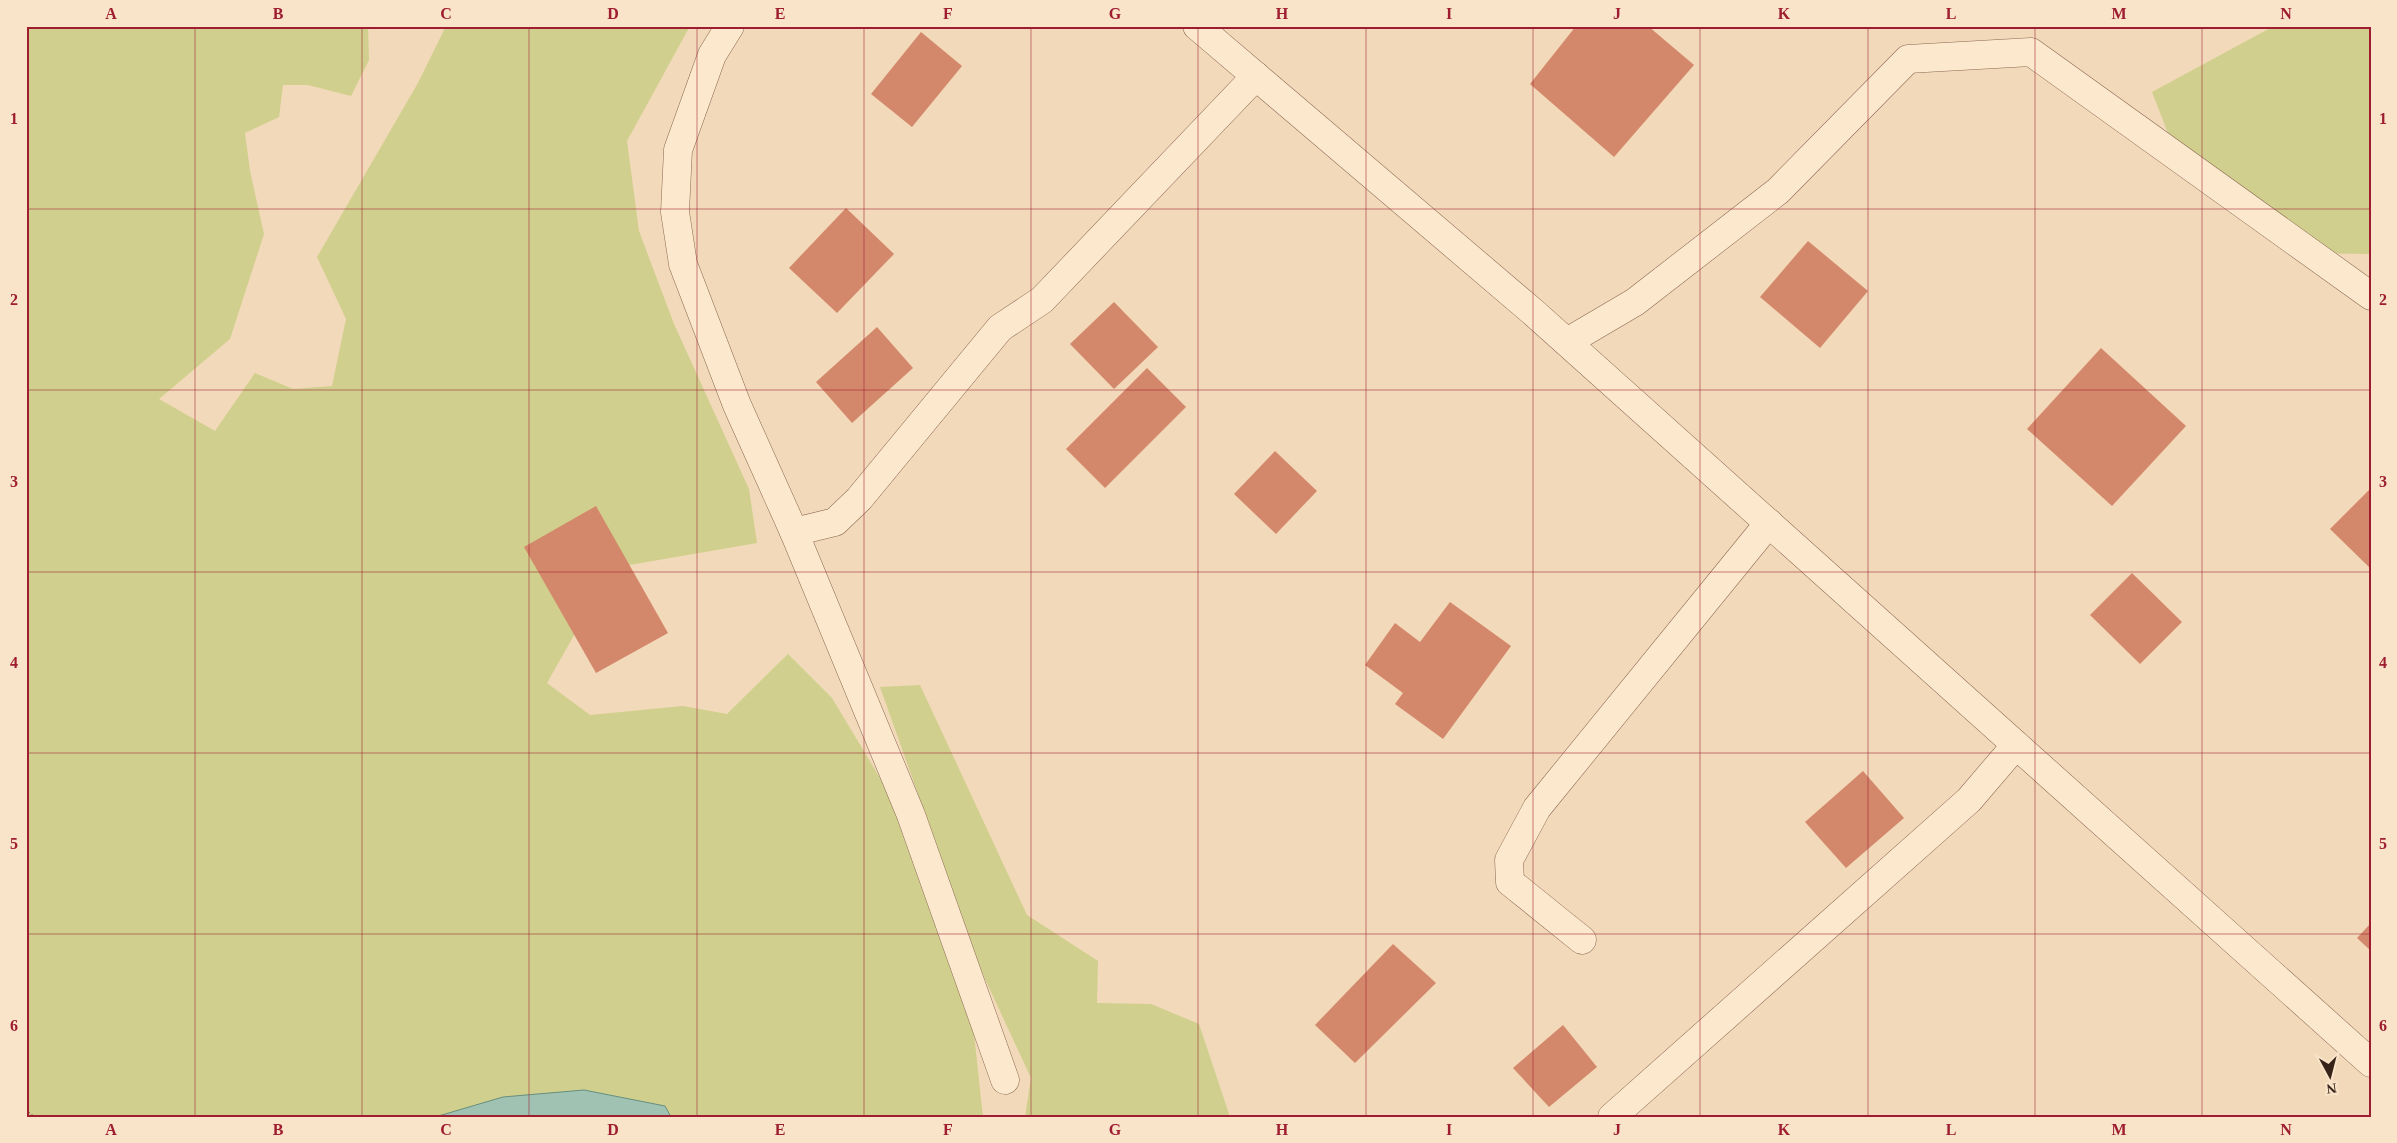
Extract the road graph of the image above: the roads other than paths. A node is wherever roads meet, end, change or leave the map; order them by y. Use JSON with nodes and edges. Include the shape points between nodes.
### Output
{"nodes":[{"id":1,"x":730,"y":26,"type":"edge"},
{"id":2,"x":1197,"y":26,"type":"edge"},
{"id":3,"x":1256,"y":76,"type":"junction"},
{"id":4,"x":2371,"y":296,"type":"edge"},
{"id":5,"x":1567,"y":342,"type":"junction"},
{"id":6,"x":1769,"y":524,"type":"junction"},
{"id":7,"x":794,"y":532,"type":"junction"},
{"id":8,"x":2016,"y":745,"type":"junction"},
{"id":9,"x":1582,"y":940,"type":"dead end"},
{"id":10,"x":2371,"y":1063,"type":"edge"},
{"id":11,"x":1005,"y":1080,"type":"dead end"},
{"id":12,"x":1612,"y":1117,"type":"edge"}],
"edges":[{"from":1,"to":7,"type":"street","via":[[712,55],[678,150],[675,212],[683,264],[737,405]]},
{"from":2,"to":3,"type":"street"},
{"from":3,"to":5,"type":"street"},
{"from":3,"to":7,"type":"street","via":[[1042,300],[1000,328],[859,499],[835,522]]},
{"from":4,"to":5,"type":"street","via":[[2031,52],[1974,54],[1908,59],[1778,190],[1635,302]]},
{"from":5,"to":6,"type":"street"},
{"from":6,"to":8,"type":"street"},
{"from":6,"to":9,"type":"street","via":[[1537,808],[1509,860],[1510,882]]},
{"from":7,"to":11,"type":"street","via":[[910,816]]},
{"from":8,"to":10,"type":"street"},
{"from":8,"to":12,"type":"street","via":[[1969,800]]}]}
